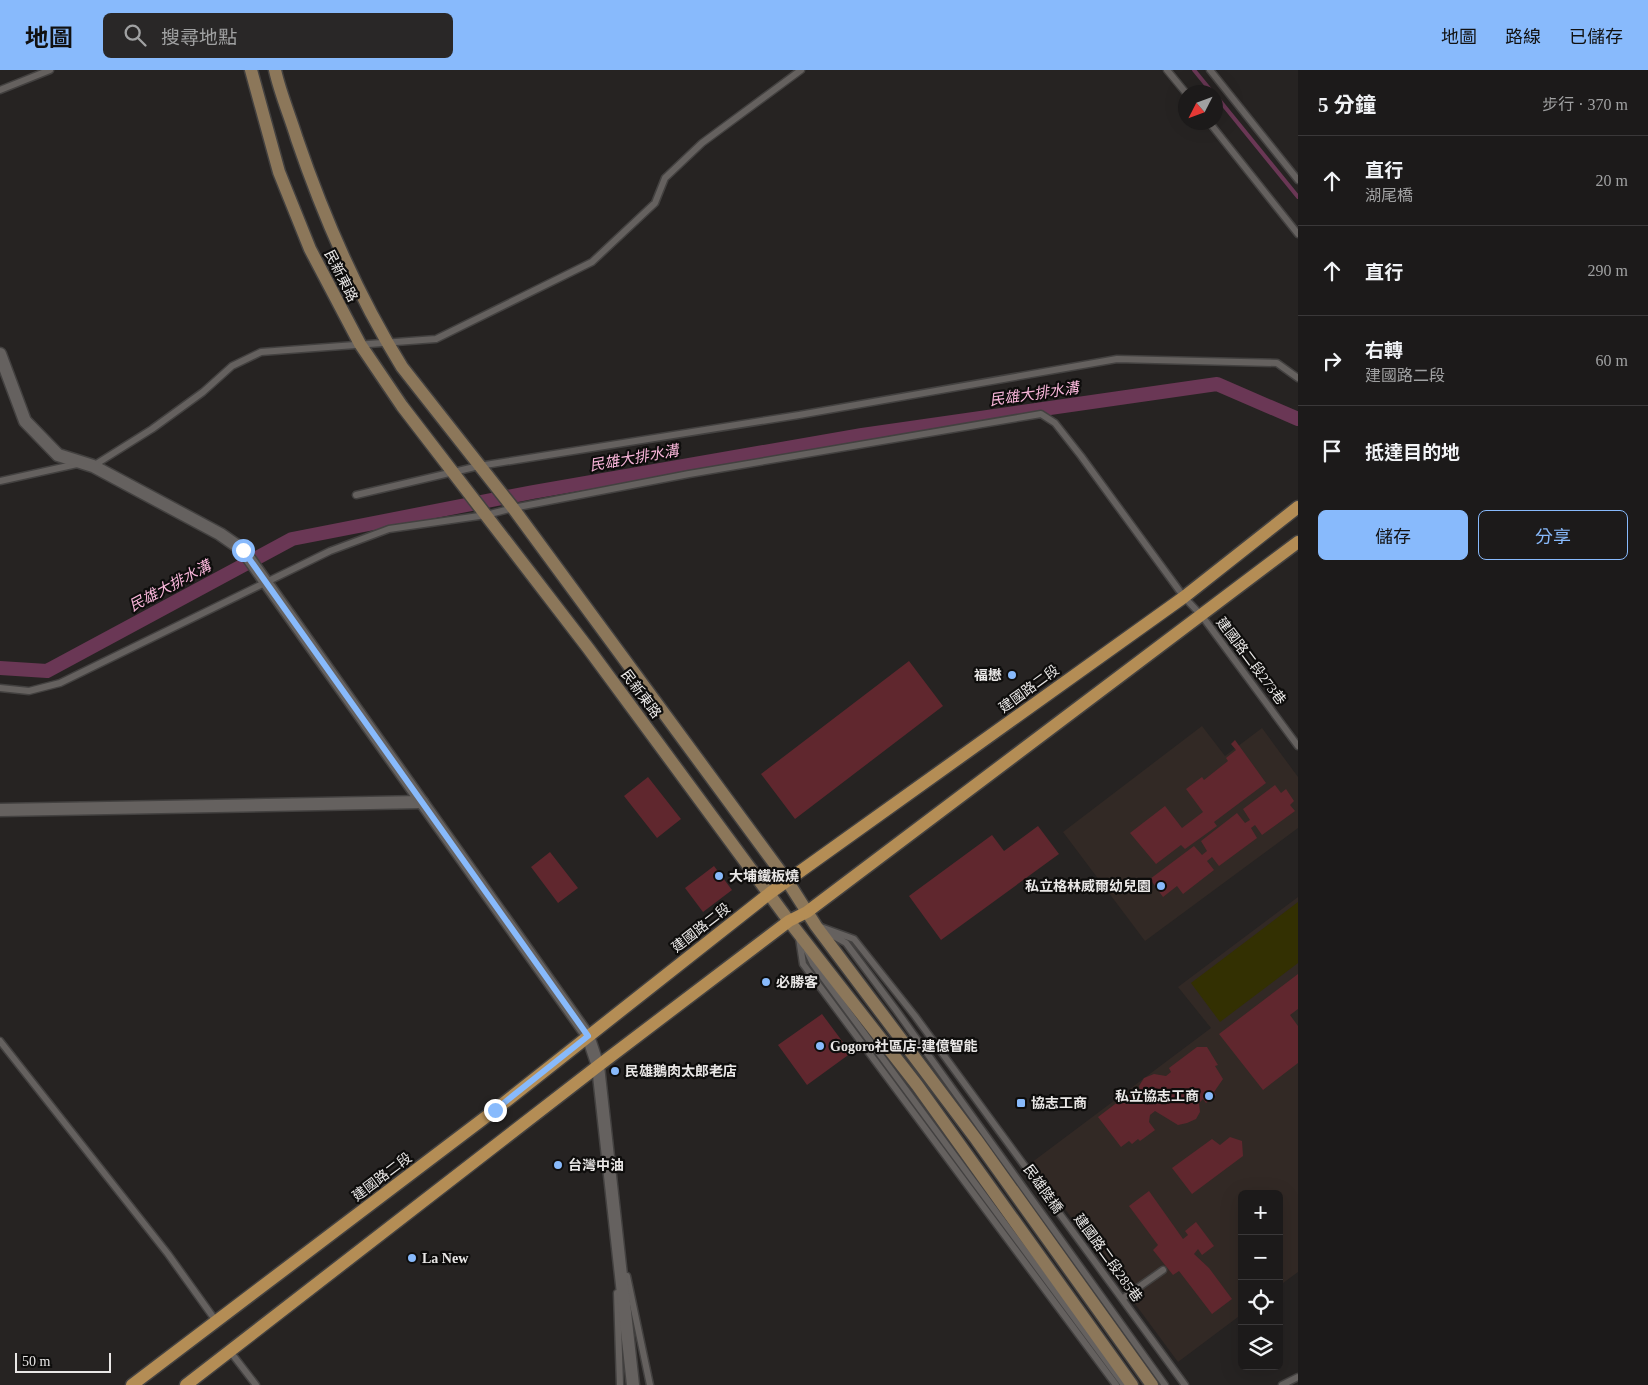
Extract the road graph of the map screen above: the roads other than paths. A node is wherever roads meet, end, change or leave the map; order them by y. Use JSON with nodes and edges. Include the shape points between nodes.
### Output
{"nodes":[{"id":1,"x":50,"y":70,"type":"edge"},
{"id":2,"x":251,"y":70,"type":"edge"},
{"id":3,"x":276,"y":70,"type":"edge"},
{"id":4,"x":801,"y":70,"type":"edge"},
{"id":5,"x":1167,"y":70,"type":"edge"},
{"id":6,"x":1210,"y":70,"type":"edge"},
{"id":7,"x":1179,"y":85,"type":"edge"},
{"id":8,"x":0,"y":90,"type":"edge"},
{"id":9,"x":1215,"y":130,"type":"edge"},
{"id":10,"x":1298,"y":180,"type":"edge"},
{"id":11,"x":1298,"y":234,"type":"edge"},
{"id":12,"x":360,"y":344,"type":"junction"},
{"id":13,"x":387,"y":344,"type":"junction"},
{"id":14,"x":0,"y":354,"type":"edge"},
{"id":15,"x":1298,"y":378,"type":"edge"},
{"id":16,"x":88,"y":464,"type":"junction"},
{"id":17,"x":479,"y":466,"type":"junction"},
{"id":18,"x":452,"y":472,"type":"junction"},
{"id":19,"x":0,"y":481,"type":"edge"},
{"id":20,"x":356,"y":495,"type":"dead end"},
{"id":21,"x":1298,"y":507,"type":"edge"},
{"id":22,"x":513,"y":508,"type":"junction"},
{"id":23,"x":486,"y":516,"type":"junction"},
{"id":24,"x":1298,"y":542,"type":"edge"},
{"id":25,"x":266,"y":583,"type":"junction"},
{"id":26,"x":1184,"y":597,"type":"junction"},
{"id":27,"x":1202,"y":616,"type":"junction"},
{"id":28,"x":0,"y":688,"type":"edge"},
{"id":29,"x":1298,"y":746,"type":"edge"},
{"id":30,"x":422,"y":802,"type":"junction"},
{"id":31,"x":0,"y":810,"type":"edge"},
{"id":32,"x":788,"y":882,"type":"junction"},
{"id":33,"x":770,"y":893,"type":"junction"},
{"id":34,"x":807,"y":912,"type":"junction"},
{"id":35,"x":789,"y":921,"type":"junction"},
{"id":36,"x":816,"y":926,"type":"junction"},
{"id":37,"x":798,"y":932,"type":"junction"},
{"id":38,"x":891,"y":1013,"type":"junction"},
{"id":39,"x":869,"y":1030,"type":"junction"},
{"id":40,"x":588,"y":1036,"type":"junction"},
{"id":41,"x":0,"y":1041,"type":"edge"},
{"id":42,"x":598,"y":1066,"type":"junction"},
{"id":43,"x":615,"y":1221,"type":"junction"},
{"id":44,"x":1163,"y":1270,"type":"dead end"},
{"id":45,"x":1122,"y":1299,"type":"junction"},
{"id":46,"x":216,"y":1321,"type":"junction"},
{"id":47,"x":229,"y":1350,"type":"junction"},
{"id":48,"x":1298,"y":1377,"type":"edge"},
{"id":49,"x":132,"y":1385,"type":"edge"},
{"id":50,"x":186,"y":1385,"type":"edge"},
{"id":51,"x":256,"y":1385,"type":"edge"},
{"id":52,"x":620,"y":1385,"type":"edge"},
{"id":53,"x":633,"y":1385,"type":"edge"},
{"id":54,"x":650,"y":1385,"type":"edge"},
{"id":55,"x":1116,"y":1385,"type":"edge"},
{"id":56,"x":1124,"y":1385,"type":"edge"},
{"id":57,"x":1132,"y":1385,"type":"edge"},
{"id":58,"x":1152,"y":1385,"type":"edge"},
{"id":59,"x":1165,"y":1385,"type":"edge"},
{"id":60,"x":1185,"y":1385,"type":"edge"},
{"id":61,"x":1282,"y":1385,"type":"edge"}],
"edges":[{"from":1,"to":8,"type":"lane"},
{"from":2,"to":12,"type":"main road","name":"民新東路","via":[[279,172],[310,249]]},
{"from":3,"to":13,"type":"main road","name":"民新東路","via":[[315,192]]},
{"from":4,"to":13,"type":"lane","via":[[702,143],[665,178],[655,203],[592,262],[436,339]]},
{"from":5,"to":7,"type":"lane"},
{"from":6,"to":10,"type":"lane"},
{"from":9,"to":11,"type":"lane"},
{"from":12,"to":13,"type":"lane"},
{"from":12,"to":16,"type":"lane","via":[[261,352],[232,366],[181,408]]},
{"from":12,"to":18,"type":"main road","name":"民新東路"},
{"from":13,"to":17,"type":"main road","name":"民新東路"},
{"from":14,"to":16,"type":"street","via":[[25,421],[58,455]]},
{"from":15,"to":17,"type":"lane","via":[[1277,363],[1117,359],[799,416]]},
{"from":16,"to":19,"type":"lane"},
{"from":16,"to":25,"type":"street","via":[[220,534],[243,550]]},
{"from":17,"to":18,"type":"lane"},
{"from":17,"to":22,"type":"main road","name":"民新東路"},
{"from":18,"to":20,"type":"lane"},
{"from":18,"to":23,"type":"main road","name":"民新東路"},
{"from":21,"to":26,"type":"main road","name":"建國路二段"},
{"from":22,"to":23,"type":"lane","name":"建國路二段273巷"},
{"from":22,"to":26,"type":"lane","name":"建國路二段273巷","via":[[689,474],[1041,414],[1055,423]]},
{"from":22,"to":32,"type":"main road","name":"民新東路"},
{"from":23,"to":25,"type":"lane","name":"建國路二段273巷","via":[[389,529],[330,551]]},
{"from":23,"to":33,"type":"main road","name":"民新東路"},
{"from":24,"to":27,"type":"main road"},
{"from":25,"to":28,"type":"lane","name":"建國路二段273巷","via":[[60,683],[28,691]]},
{"from":25,"to":30,"type":"street"},
{"from":26,"to":27,"type":"lane","name":"建國路二段273巷"},
{"from":26,"to":32,"type":"main road","name":"建國路二段"},
{"from":27,"to":29,"type":"lane","name":"建國路二段273巷"},
{"from":27,"to":34,"type":"main road"},
{"from":30,"to":31,"type":"street"},
{"from":30,"to":40,"type":"street"},
{"from":32,"to":33,"type":"main road","name":"建國路二段"},
{"from":32,"to":34,"type":"main road","name":"民新東路"},
{"from":33,"to":35,"type":"main road","name":"民新東路"},
{"from":33,"to":40,"type":"main road","name":"建國路二段"},
{"from":34,"to":35,"type":"main road"},
{"from":34,"to":36,"type":"main road","name":"民新東路"},
{"from":35,"to":37,"type":"main road","name":"民新東路"},
{"from":35,"to":42,"type":"main road"},
{"from":36,"to":38,"type":"main road","name":"民新東路"},
{"from":36,"to":45,"type":"lane","name":"建國路二段285巷","via":[[854,939],[915,1016]]},
{"from":37,"to":39,"type":"main road","name":"民新東路"},
{"from":37,"to":55,"type":"lane","via":[[803,964]]},
{"from":38,"to":58,"type":"main road","name":"民雄陸橋"},
{"from":38,"to":59,"type":"lane","name":"民雄陸橋"},
{"from":39,"to":56,"type":"lane"},
{"from":39,"to":57,"type":"main road","via":[[917,1084]]},
{"from":40,"to":42,"type":"street"},
{"from":40,"to":46,"type":"main road","name":"建國路二段"},
{"from":41,"to":46,"type":"lane","via":[[168,1254]]},
{"from":42,"to":43,"type":"street"},
{"from":42,"to":47,"type":"main road"},
{"from":43,"to":52,"type":"lane"},
{"from":43,"to":53,"type":"street"},
{"from":43,"to":54,"type":"lane"},
{"from":44,"to":45,"type":"lane"},
{"from":45,"to":60,"type":"lane","name":"建國路二段285巷"},
{"from":46,"to":49,"type":"main road","name":"建國路二段"},
{"from":47,"to":50,"type":"main road"},
{"from":47,"to":51,"type":"lane"},
{"from":48,"to":61,"type":"lane"}]}
